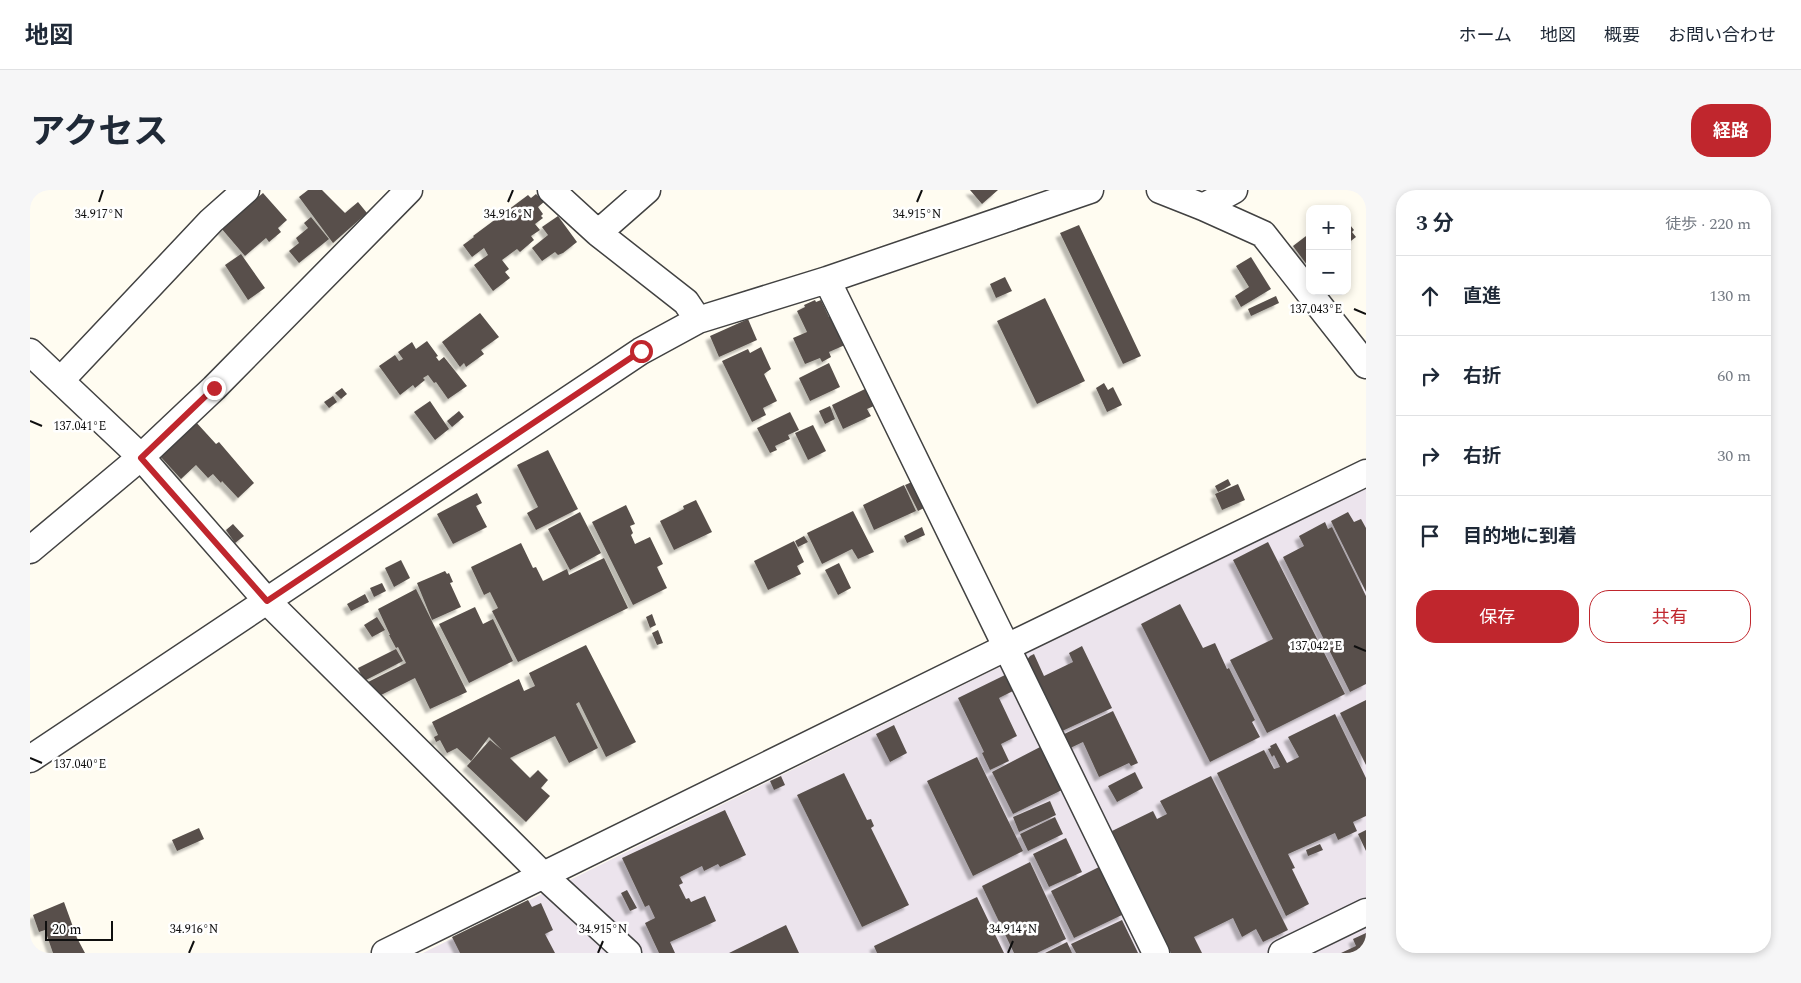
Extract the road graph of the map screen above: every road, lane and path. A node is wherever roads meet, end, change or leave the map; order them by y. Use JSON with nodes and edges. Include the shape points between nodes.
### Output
{"nodes":[{"id":1,"x":246,"y":190,"type":"edge"},
{"id":2,"x":409,"y":190,"type":"edge"},
{"id":3,"x":551,"y":190,"type":"edge"},
{"id":4,"x":647,"y":190,"type":"edge"},
{"id":5,"x":1090,"y":190,"type":"edge"},
{"id":6,"x":1160,"y":190,"type":"edge"},
{"id":7,"x":1234,"y":190,"type":"edge"},
{"id":8,"x":1203,"y":206,"type":"junction"},
{"id":9,"x":598,"y":234,"type":"junction"},
{"id":10,"x":826,"y":280,"type":"junction"},
{"id":11,"x":698,"y":320,"type":"junction"},
{"id":12,"x":30,"y":352,"type":"edge"},
{"id":13,"x":1366,"y":365,"type":"edge"},
{"id":14,"x":61,"y":380,"type":"junction"},
{"id":15,"x":141,"y":458,"type":"junction"},
{"id":16,"x":1366,"y":473,"type":"edge"},
{"id":17,"x":30,"y":550,"type":"edge"},
{"id":18,"x":267,"y":601,"type":"junction"},
{"id":19,"x":1007,"y":647,"type":"junction"},
{"id":20,"x":34,"y":750,"type":"edge"},
{"id":21,"x":544,"y":876,"type":"junction"},
{"id":22,"x":1366,"y":912,"type":"edge"},
{"id":23,"x":385,"y":953,"type":"edge"},
{"id":24,"x":628,"y":953,"type":"edge"},
{"id":25,"x":1156,"y":953,"type":"edge"},
{"id":26,"x":1282,"y":953,"type":"edge"}],
"edges":[{"from":1,"to":14,"type":"street","via":[[211,221]]},
{"from":2,"to":15,"type":"street"},
{"from":3,"to":9,"type":"street"},
{"from":4,"to":9,"type":"street"},
{"from":5,"to":10,"type":"street"},
{"from":6,"to":8,"type":"street"},
{"from":7,"to":8,"type":"street"},
{"from":8,"to":13,"type":"street","via":[[1263,234]]},
{"from":9,"to":11,"type":"street","via":[[686,302]]},
{"from":10,"to":11,"type":"street"},
{"from":10,"to":19,"type":"street"},
{"from":11,"to":18,"type":"street","via":[[641,351]]},
{"from":12,"to":14,"type":"street"},
{"from":14,"to":15,"type":"street"},
{"from":15,"to":17,"type":"street"},
{"from":15,"to":18,"type":"street"},
{"from":16,"to":19,"type":"street"},
{"from":18,"to":20,"type":"street"},
{"from":18,"to":21,"type":"street"},
{"from":19,"to":21,"type":"street"},
{"from":19,"to":25,"type":"street"},
{"from":21,"to":23,"type":"street"},
{"from":21,"to":24,"type":"street"},
{"from":22,"to":26,"type":"street"}]}
